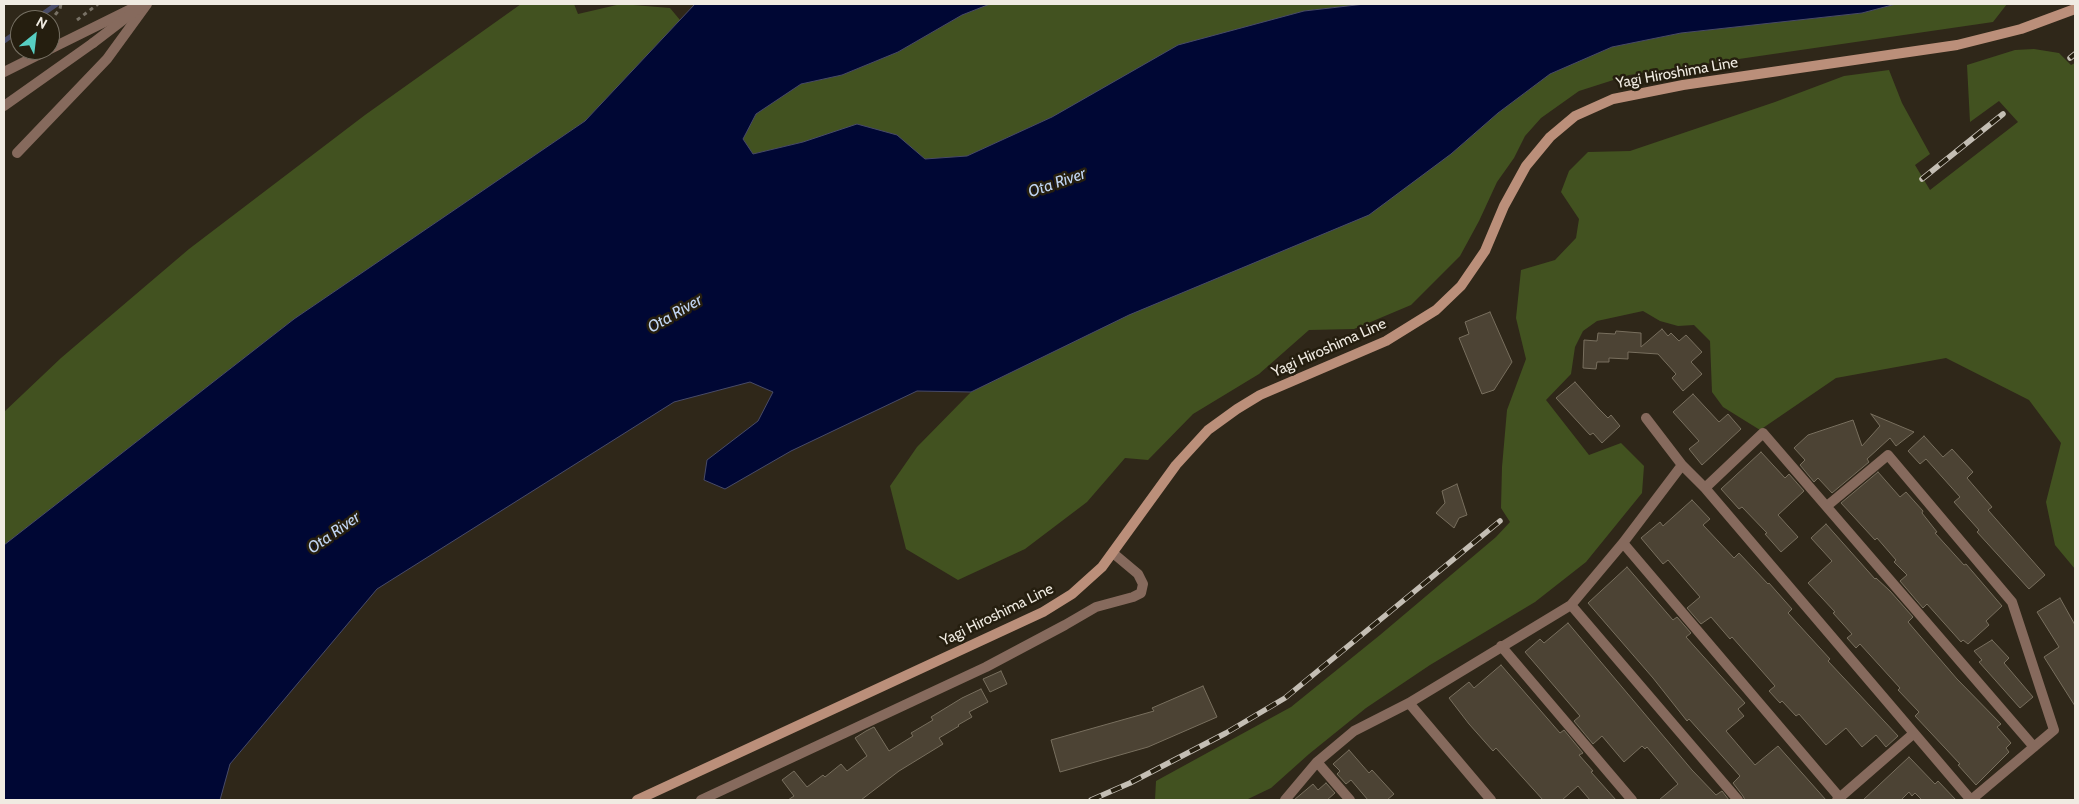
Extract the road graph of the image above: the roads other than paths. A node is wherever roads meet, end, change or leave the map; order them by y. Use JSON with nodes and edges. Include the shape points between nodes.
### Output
{"nodes":[{"id":1,"x":144,"y":4,"type":"edge"},
{"id":2,"x":2075,"y":9,"type":"edge"},
{"id":3,"x":60,"y":45,"type":"edge"},
{"id":4,"x":29,"y":60,"type":"edge"},
{"id":5,"x":4,"y":72,"type":"edge"},
{"id":6,"x":4,"y":106,"type":"edge"},
{"id":7,"x":17,"y":153,"type":"dead end"},
{"id":8,"x":1646,"y":418,"type":"dead end"},
{"id":9,"x":1682,"y":465,"type":"junction"},
{"id":10,"x":1705,"y":488,"type":"junction"},
{"id":11,"x":1828,"y":506,"type":"junction"},
{"id":12,"x":1623,"y":543,"type":"junction"},
{"id":13,"x":1113,"y":553,"type":"junction"},
{"id":14,"x":1571,"y":605,"type":"junction"},
{"id":15,"x":1501,"y":646,"type":"junction"},
{"id":16,"x":1408,"y":703,"type":"junction"},
{"id":17,"x":1914,"y":734,"type":"junction"},
{"id":18,"x":2034,"y":747,"type":"junction"},
{"id":19,"x":1317,"y":762,"type":"junction"},
{"id":20,"x":1838,"y":799,"type":"edge"},
{"id":21,"x":637,"y":800,"type":"edge"},
{"id":22,"x":701,"y":800,"type":"edge"},
{"id":23,"x":1285,"y":800,"type":"edge"},
{"id":24,"x":1350,"y":800,"type":"edge"},
{"id":25,"x":1491,"y":800,"type":"edge"},
{"id":26,"x":1632,"y":800,"type":"edge"},
{"id":27,"x":1738,"y":800,"type":"edge"},
{"id":28,"x":1971,"y":800,"type":"edge"}],
"edges":[{"from":1,"to":3,"type":"street"},
{"from":1,"to":6,"type":"street"},
{"from":1,"to":7,"type":"street","via":[[107,59]]},
{"from":2,"to":13,"type":"main road","name":"Yagi Hiroshima Line","via":[[2021,30],[1957,45],[1683,85],[1613,100],[1576,116],[1550,137],[1526,166],[1484,251],[1460,286],[1436,310],[1386,342],[1260,395],[1216,425],[1176,465]]},
{"from":4,"to":5,"type":"street"},
{"from":8,"to":9,"type":"street"},
{"from":9,"to":10,"type":"street"},
{"from":9,"to":12,"type":"street"},
{"from":10,"to":11,"type":"street","via":[[1763,433]]},
{"from":10,"to":17,"type":"street"},
{"from":11,"to":18,"type":"street"},
{"from":11,"to":18,"type":"street","via":[[1888,456],[1894,463],[2012,602],[2054,730]]},
{"from":12,"to":14,"type":"street"},
{"from":12,"to":20,"type":"street"},
{"from":13,"to":21,"type":"main road","name":"Yagi Hiroshima Line","via":[[1072,594],[1043,612]]},
{"from":13,"to":22,"type":"street","via":[[1138,574],[1143,584],[1141,593],[1096,607],[986,667]]},
{"from":14,"to":15,"type":"street"},
{"from":14,"to":27,"type":"street"},
{"from":15,"to":16,"type":"street"},
{"from":15,"to":26,"type":"street"},
{"from":16,"to":19,"type":"street","via":[[1354,731]]},
{"from":16,"to":25,"type":"street"},
{"from":17,"to":20,"type":"street"},
{"from":17,"to":28,"type":"street"},
{"from":18,"to":28,"type":"street"},
{"from":19,"to":23,"type":"street"},
{"from":19,"to":24,"type":"street"}]}
